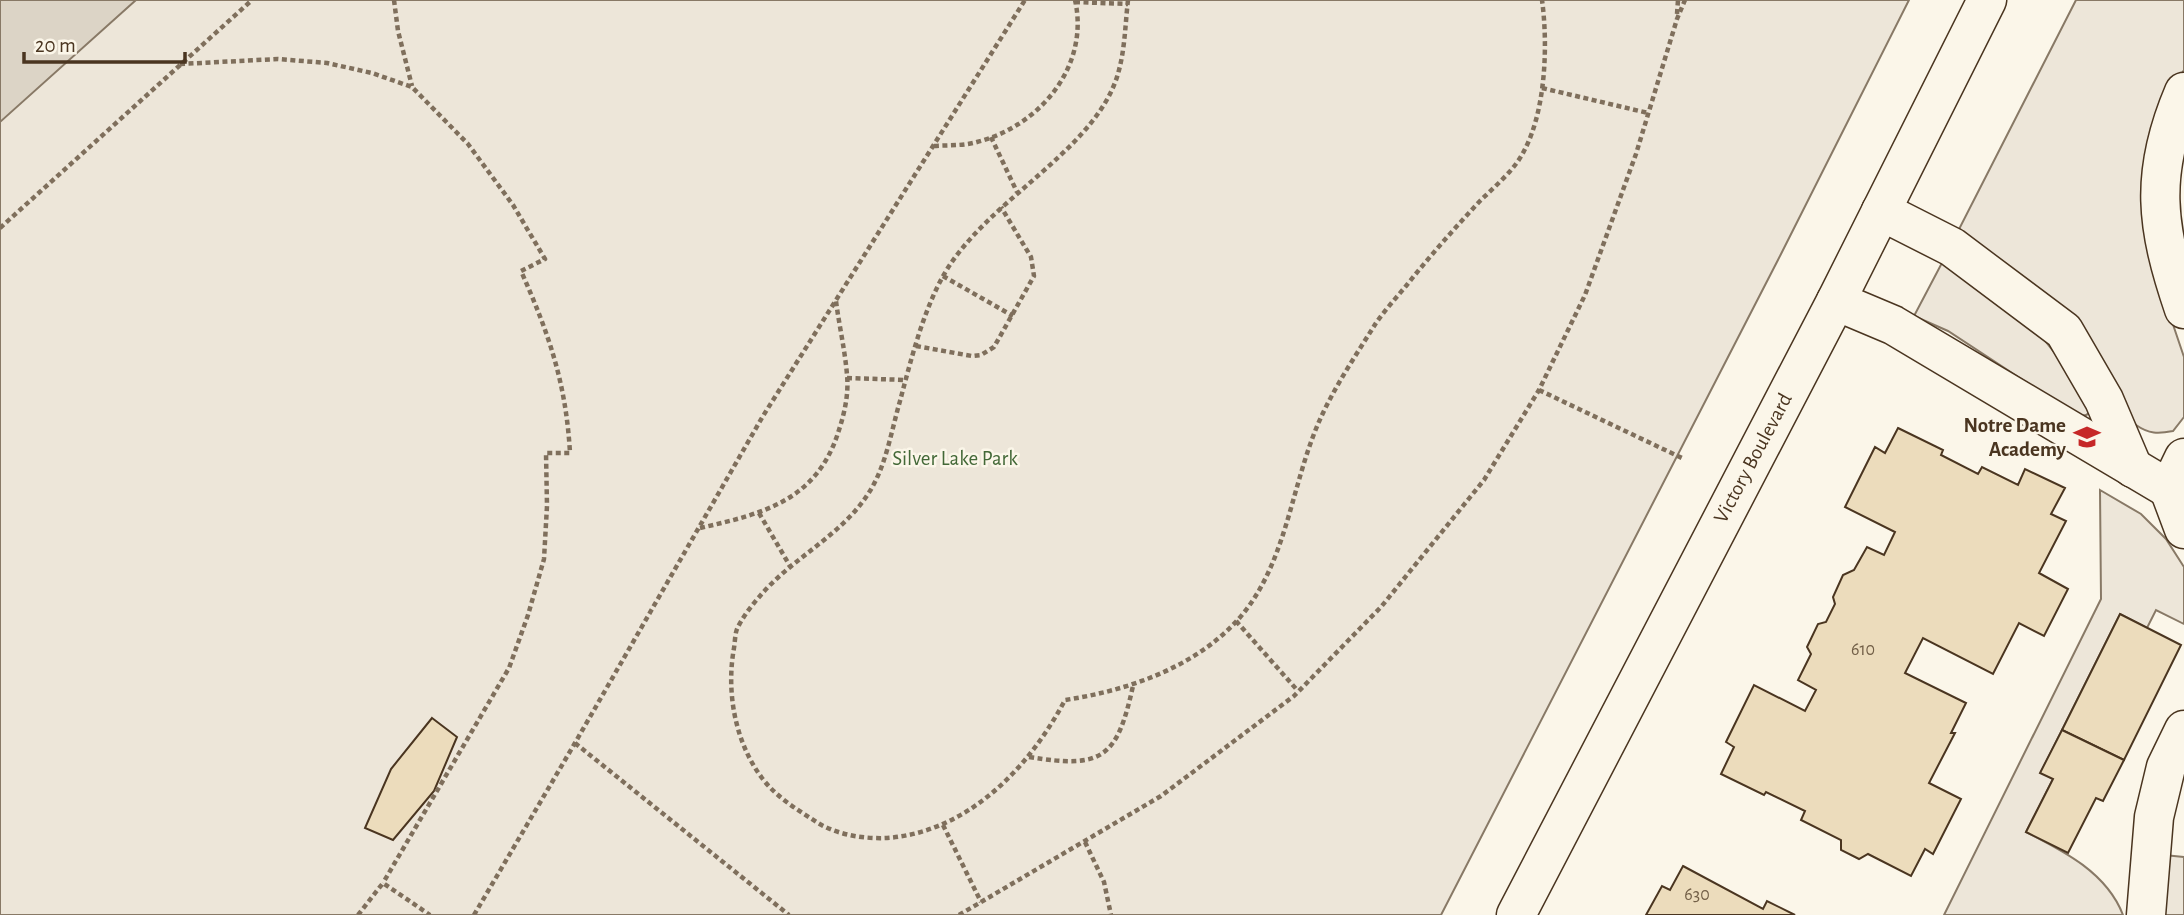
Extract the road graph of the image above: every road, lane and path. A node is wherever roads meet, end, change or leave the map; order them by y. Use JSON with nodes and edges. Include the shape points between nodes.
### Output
{"nodes":[{"id":1,"x":252,"y":0,"type":"edge"},
{"id":2,"x":394,"y":0,"type":"edge"},
{"id":3,"x":1025,"y":0,"type":"edge"},
{"id":4,"x":1542,"y":0,"type":"edge"},
{"id":5,"x":1678,"y":0,"type":"edge"},
{"id":6,"x":1685,"y":0,"type":"edge"},
{"id":7,"x":1987,"y":0,"type":"edge"},
{"id":8,"x":1075,"y":1,"type":"edge"},
{"id":9,"x":1128,"y":2,"type":"edge"},
{"id":10,"x":1677,"y":19,"type":"junction"},
{"id":11,"x":180,"y":64,"type":"junction"},
{"id":12,"x":412,"y":87,"type":"junction"},
{"id":13,"x":1542,"y":88,"type":"junction"},
{"id":14,"x":2184,"y":92,"type":"edge"},
{"id":15,"x":1648,"y":113,"type":"junction"},
{"id":16,"x":991,"y":137,"type":"junction"},
{"id":17,"x":934,"y":146,"type":"junction"},
{"id":18,"x":1017,"y":192,"type":"junction"},
{"id":19,"x":1001,"y":207,"type":"junction"},
{"id":20,"x":1881,"y":211,"type":"junction"},
{"id":21,"x":0,"y":228,"type":"edge"},
{"id":22,"x":943,"y":276,"type":"junction"},
{"id":23,"x":836,"y":301,"type":"junction"},
{"id":24,"x":1836,"y":301,"type":"junction"},
{"id":25,"x":2184,"y":309,"type":"edge"},
{"id":26,"x":1013,"y":316,"type":"junction"},
{"id":27,"x":916,"y":346,"type":"junction"},
{"id":28,"x":847,"y":377,"type":"junction"},
{"id":29,"x":906,"y":380,"type":"junction"},
{"id":30,"x":1539,"y":390,"type":"junction"},
{"id":31,"x":1684,"y":459,"type":"dead end"},
{"id":32,"x":2133,"y":468,"type":"junction"},
{"id":33,"x":2177,"y":474,"type":"edge"},
{"id":34,"x":759,"y":513,"type":"junction"},
{"id":35,"x":699,"y":528,"type":"junction"},
{"id":36,"x":2184,"y":529,"type":"edge"},
{"id":37,"x":790,"y":566,"type":"junction"},
{"id":38,"x":1236,"y":621,"type":"junction"},
{"id":39,"x":1133,"y":686,"type":"junction"},
{"id":40,"x":1298,"y":691,"type":"junction"},
{"id":41,"x":2184,"y":730,"type":"edge"},
{"id":42,"x":575,"y":743,"type":"junction"},
{"id":43,"x":1029,"y":757,"type":"junction"},
{"id":44,"x":943,"y":825,"type":"junction"},
{"id":45,"x":1085,"y":842,"type":"junction"},
{"id":46,"x":383,"y":883,"type":"junction"},
{"id":47,"x":981,"y":902,"type":"junction"},
{"id":48,"x":358,"y":915,"type":"edge"},
{"id":49,"x":430,"y":915,"type":"edge"},
{"id":50,"x":474,"y":915,"type":"edge"},
{"id":51,"x":789,"y":915,"type":"edge"},
{"id":52,"x":959,"y":915,"type":"edge"},
{"id":53,"x":1111,"y":915,"type":"edge"},
{"id":54,"x":1516,"y":915,"type":"edge"},
{"id":55,"x":2146,"y":915,"type":"edge"}],
"edges":[{"from":1,"to":11,"type":"path"},
{"from":2,"to":12,"type":"path"},
{"from":3,"to":17,"type":"path"},
{"from":4,"to":13,"type":"path"},
{"from":5,"to":10,"type":"path"},
{"from":6,"to":10,"type":"path"},
{"from":7,"to":20,"type":"main road","name":"Victory Boulevard"},
{"from":8,"to":9,"type":"path"},
{"from":8,"to":16,"type":"path","via":[[1079,21],[1075,54],[1060,84],[1012,129]]},
{"from":9,"to":18,"type":"path","via":[[1125,49],[1106,101],[1083,132]]},
{"from":10,"to":15,"type":"path"},
{"from":11,"to":12,"type":"path","via":[[278,59],[327,63],[372,72]]},
{"from":11,"to":21,"type":"path"},
{"from":12,"to":46,"type":"path","via":[[468,144],[545,258],[522,271],[560,374],[570,453],[546,453],[544,559],[509,668]]},
{"from":13,"to":15,"type":"path"},
{"from":13,"to":38,"type":"path","via":[[1525,150],[1378,320],[1338,387],[1318,423],[1272,564]]},
{"from":14,"to":25,"type":"main road","via":[[2170,125],[2162,163],[2160,223]]},
{"from":15,"to":30,"type":"path","via":[[1585,295]]},
{"from":16,"to":17,"type":"path"},
{"from":16,"to":18,"type":"path"},
{"from":17,"to":23,"type":"path"},
{"from":18,"to":19,"type":"path"},
{"from":19,"to":22,"type":"path"},
{"from":19,"to":26,"type":"path","via":[[1033,266],[1034,276]]},
{"from":20,"to":24,"type":"main road","name":"Victory Boulevard"},
{"from":20,"to":32,"type":"main road","via":[[1952,247],[2064,331],[2104,400]]},
{"from":22,"to":26,"type":"path"},
{"from":22,"to":27,"type":"path"},
{"from":23,"to":28,"type":"path"},
{"from":23,"to":35,"type":"path"},
{"from":24,"to":32,"type":"main road","via":[[1889,323]]},
{"from":24,"to":54,"type":"main road","name":"Victory Boulevard"},
{"from":26,"to":27,"type":"path","via":[[994,347],[981,355]]},
{"from":27,"to":29,"type":"path"},
{"from":28,"to":29,"type":"path"},
{"from":28,"to":34,"type":"path","via":[[845,412],[832,450],[811,481],[789,500]]},
{"from":29,"to":37,"type":"path","via":[[890,444],[869,493],[838,529]]},
{"from":30,"to":31,"type":"path"},
{"from":30,"to":40,"type":"path","via":[[1484,480],[1381,607]]},
{"from":32,"to":33,"type":"main road"},
{"from":33,"to":36,"type":"main road"},
{"from":34,"to":35,"type":"path"},
{"from":34,"to":37,"type":"path"},
{"from":35,"to":42,"type":"path"},
{"from":37,"to":44,"type":"path","via":[[759,597],[737,629],[731,666],[734,717],[745,750],[763,779],[788,804],[830,829],[870,839],[908,836]]},
{"from":38,"to":39,"type":"path","via":[[1214,642]]},
{"from":38,"to":40,"type":"path"},
{"from":39,"to":43,"type":"path","via":[[1065,700]]},
{"from":39,"to":43,"type":"path","via":[[1122,728],[1103,753],[1061,762]]},
{"from":40,"to":45,"type":"path","via":[[1161,796]]},
{"from":41,"to":55,"type":"main road","via":[[2166,766],[2154,817]]},
{"from":42,"to":50,"type":"path"},
{"from":42,"to":51,"type":"path"},
{"from":43,"to":44,"type":"path","via":[[971,810]]},
{"from":44,"to":47,"type":"path"},
{"from":45,"to":47,"type":"path"},
{"from":45,"to":53,"type":"path","via":[[1104,882]]},
{"from":46,"to":48,"type":"path"},
{"from":46,"to":49,"type":"path"},
{"from":47,"to":52,"type":"path"}]}
